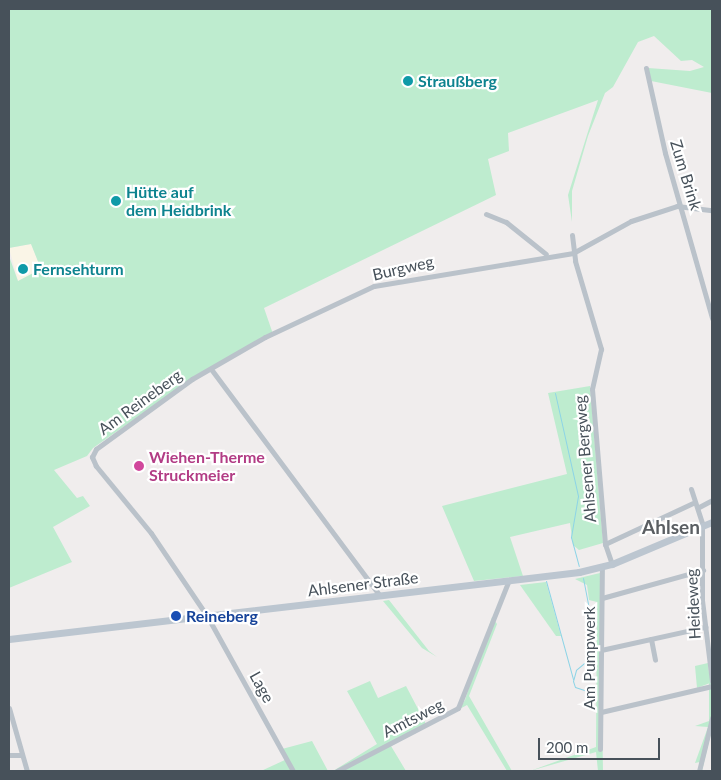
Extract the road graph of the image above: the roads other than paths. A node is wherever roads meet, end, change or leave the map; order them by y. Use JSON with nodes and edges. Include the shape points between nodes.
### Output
{"nodes":[{"id":1,"x":646,"y":68,"type":"dead end"},
{"id":2,"x":682,"y":206,"type":"junction"},
{"id":3,"x":712,"y":210,"type":"edge"},
{"id":4,"x":486,"y":214,"type":"dead end"},
{"id":5,"x":572,"y":235,"type":"dead end"},
{"id":6,"x":573,"y":253,"type":"junction"},
{"id":7,"x":546,"y":254,"type":"junction"},
{"id":8,"x":712,"y":318,"type":"edge"},
{"id":9,"x":274,"y":334,"type":"joint"},
{"id":10,"x":211,"y":369,"type":"junction"},
{"id":11,"x":691,"y":489,"type":"dead end"},
{"id":12,"x":712,"y":500,"type":"edge"},
{"id":13,"x":693,"y":503,"type":"junction"},
{"id":14,"x":699,"y":507,"type":"junction"},
{"id":15,"x":712,"y":522,"type":"edge"},
{"id":16,"x":702,"y":526,"type":"junction"},
{"id":17,"x":605,"y":544,"type":"junction"},
{"id":18,"x":612,"y":564,"type":"junction"},
{"id":19,"x":602,"y":567,"type":"junction"},
{"id":20,"x":703,"y":570,"type":"junction"},
{"id":21,"x":510,"y":580,"type":"junction"},
{"id":22,"x":380,"y":596,"type":"junction"},
{"id":23,"x":602,"y":598,"type":"junction"},
{"id":24,"x":207,"y":616,"type":"junction"},
{"id":25,"x":704,"y":626,"type":"junction"},
{"id":26,"x":9,"y":639,"type":"edge"},
{"id":27,"x":651,"y":639,"type":"junction"},
{"id":28,"x":601,"y":650,"type":"junction"},
{"id":29,"x":655,"y":660,"type":"dead end"},
{"id":30,"x":712,"y":664,"type":"edge"},
{"id":31,"x":712,"y":681,"type":"edge"},
{"id":32,"x":712,"y":686,"type":"edge"},
{"id":33,"x":9,"y":708,"type":"edge"},
{"id":34,"x":601,"y":712,"type":"junction"},
{"id":35,"x":712,"y":718,"type":"edge"},
{"id":36,"x":600,"y":750,"type":"dead end"},
{"id":37,"x":9,"y":755,"type":"edge"},
{"id":38,"x":22,"y":755,"type":"junction"},
{"id":39,"x":27,"y":771,"type":"edge"},
{"id":40,"x":293,"y":771,"type":"edge"},
{"id":41,"x":337,"y":771,"type":"edge"},
{"id":42,"x":699,"y":771,"type":"edge"}],
"edges":[{"from":1,"to":2,"type":"street","name":"Zum Brink"},
{"from":2,"to":3,"type":"street","name":"Burgweg"},
{"from":2,"to":6,"type":"street","name":"Burgweg","via":[[631,221]]},
{"from":2,"to":8,"type":"street","name":"Zum Brink"},
{"from":4,"to":7,"type":"street","via":[[506,222]]},
{"from":5,"to":6,"type":"street","name":"Ahlsener Bergweg"},
{"from":6,"to":7,"type":"street","name":"Burgweg"},
{"from":6,"to":17,"type":"street","name":"Ahlsener Bergweg","via":[[601,349],[592,389]]},
{"from":7,"to":9,"type":"street","name":"Burgweg","via":[[386,281]]},
{"from":9,"to":10,"type":"street","name":"Am Reineberg"},
{"from":10,"to":22,"type":"street"},
{"from":10,"to":24,"type":"street","name":"Am Reineberg","via":[[96,449],[92,457]]},
{"from":11,"to":13,"type":"street"},
{"from":12,"to":14,"type":"street"},
{"from":13,"to":14,"type":"street"},
{"from":13,"to":17,"type":"street"},
{"from":14,"to":16,"type":"street","name":"Heideweg"},
{"from":15,"to":16,"type":"main road","name":"Ahlsener Straße"},
{"from":16,"to":18,"type":"main road","name":"Ahlsener Straße"},
{"from":16,"to":20,"type":"street","name":"Heideweg"},
{"from":17,"to":18,"type":"street","name":"Ahlsener Bergweg"},
{"from":18,"to":19,"type":"main road","name":"Ahlsener Straße"},
{"from":19,"to":21,"type":"main road","name":"Ahlsener Straße"},
{"from":19,"to":23,"type":"street","name":"Am Pumpwerk"},
{"from":20,"to":23,"type":"street"},
{"from":20,"to":25,"type":"street","name":"Heideweg"},
{"from":21,"to":22,"type":"main road","name":"Ahlsener Straße"},
{"from":21,"to":41,"type":"street","name":"Amtsweg","via":[[458,708]]},
{"from":22,"to":24,"type":"main road","name":"Ahlsener Straße"},
{"from":23,"to":28,"type":"street","name":"Am Pumpwerk"},
{"from":24,"to":26,"type":"main road","name":"Ahlsener Straße"},
{"from":24,"to":40,"type":"street","name":"Lage"},
{"from":25,"to":27,"type":"street"},
{"from":25,"to":30,"type":"street","name":"Heideweg"},
{"from":27,"to":28,"type":"street"},
{"from":27,"to":29,"type":"street"},
{"from":28,"to":34,"type":"street","name":"Am Pumpwerk"},
{"from":30,"to":31,"type":"street","name":"Heideweg"},
{"from":32,"to":34,"type":"street"},
{"from":33,"to":38,"type":"street"},
{"from":34,"to":36,"type":"street","name":"Am Pumpwerk"},
{"from":35,"to":42,"type":"street"},
{"from":37,"to":38,"type":"street"},
{"from":38,"to":39,"type":"street"}]}
